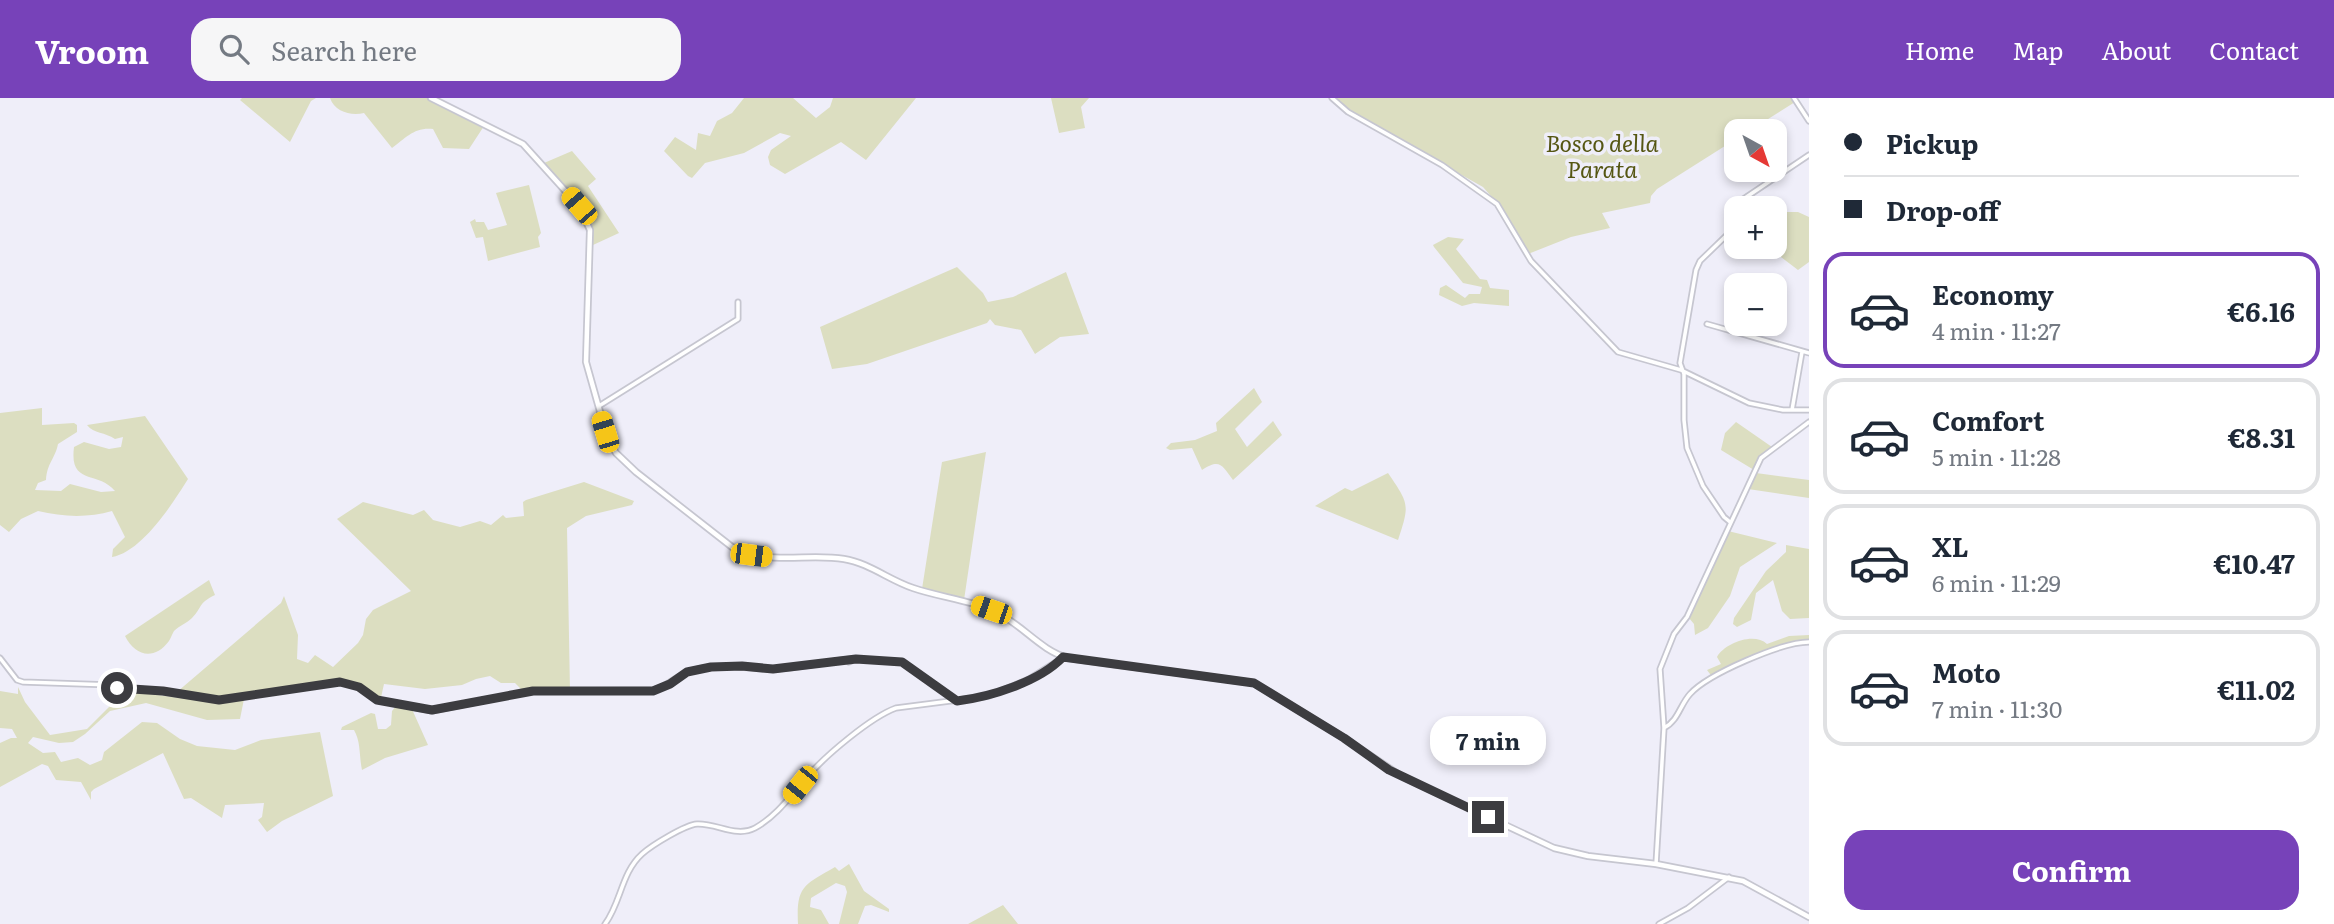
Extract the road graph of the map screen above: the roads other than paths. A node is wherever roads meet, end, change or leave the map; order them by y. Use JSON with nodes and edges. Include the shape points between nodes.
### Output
{"nodes":[{"id":1,"x":431,"y":98,"type":"edge"},
{"id":2,"x":1332,"y":98,"type":"edge"},
{"id":3,"x":1794,"y":98,"type":"edge"},
{"id":4,"x":1809,"y":121,"type":"edge"},
{"id":5,"x":1809,"y":155,"type":"edge"},
{"id":6,"x":738,"y":302,"type":"dead end"},
{"id":7,"x":1707,"y":324,"type":"dead end"},
{"id":8,"x":1802,"y":352,"type":"junction"},
{"id":9,"x":1809,"y":353,"type":"edge"},
{"id":10,"x":1681,"y":370,"type":"junction"},
{"id":11,"x":597,"y":407,"type":"junction"},
{"id":12,"x":1792,"y":410,"type":"junction"},
{"id":13,"x":1809,"y":410,"type":"edge"},
{"id":14,"x":1809,"y":422,"type":"edge"},
{"id":15,"x":1730,"y":522,"type":"junction"},
{"id":16,"x":1809,"y":642,"type":"edge"},
{"id":17,"x":1063,"y":657,"type":"junction"},
{"id":18,"x":0,"y":658,"type":"edge"},
{"id":19,"x":957,"y":701,"type":"junction"},
{"id":20,"x":1664,"y":728,"type":"junction"},
{"id":21,"x":1656,"y":864,"type":"junction"},
{"id":22,"x":1729,"y":877,"type":"junction"},
{"id":23,"x":1809,"y":917,"type":"edge"},
{"id":24,"x":605,"y":924,"type":"edge"},
{"id":25,"x":1658,"y":924,"type":"edge"}],
"edges":[{"from":1,"to":11,"type":"main road","via":[[523,144],[583,212],[590,240],[585,356]]},
{"from":2,"to":10,"type":"street","via":[[1497,204],[1531,261],[1612,348]]},
{"from":3,"to":4,"type":"street"},
{"from":5,"to":10,"type":"street","via":[[1733,206],[1729,233],[1697,265]]},
{"from":6,"to":11,"type":"street","via":[[738,319]]},
{"from":7,"to":8,"type":"street"},
{"from":8,"to":9,"type":"street"},
{"from":8,"to":12,"type":"street"},
{"from":10,"to":12,"type":"street","via":[[1749,403]]},
{"from":10,"to":15,"type":"street","via":[[1688,447],[1703,486]]},
{"from":11,"to":17,"type":"main road","via":[[608,440],[624,462],[741,552],[856,561],[908,587],[997,613]]},
{"from":12,"to":13,"type":"street"},
{"from":14,"to":15,"type":"street","via":[[1761,458]]},
{"from":15,"to":20,"type":"street","via":[[1662,662]]},
{"from":16,"to":20,"type":"street","via":[[1755,655],[1702,684]]},
{"from":17,"to":19,"type":"street","via":[[1000,692]]},
{"from":17,"to":21,"type":"main road","via":[[1254,683],[1401,776],[1534,839],[1571,853]]},
{"from":18,"to":19,"type":"street","via":[[23,682],[112,685],[219,700],[340,682],[359,687],[377,700],[432,710],[533,691],[653,691],[687,672],[711,667],[773,669],[851,660],[902,662]]},
{"from":19,"to":24,"type":"street","via":[[896,708],[883,714],[829,754],[787,801],[752,830],[695,824],[650,848],[628,871]]},
{"from":20,"to":21,"type":"street"},
{"from":21,"to":22,"type":"main road"},
{"from":22,"to":23,"type":"main road"},
{"from":22,"to":25,"type":"street"}]}
